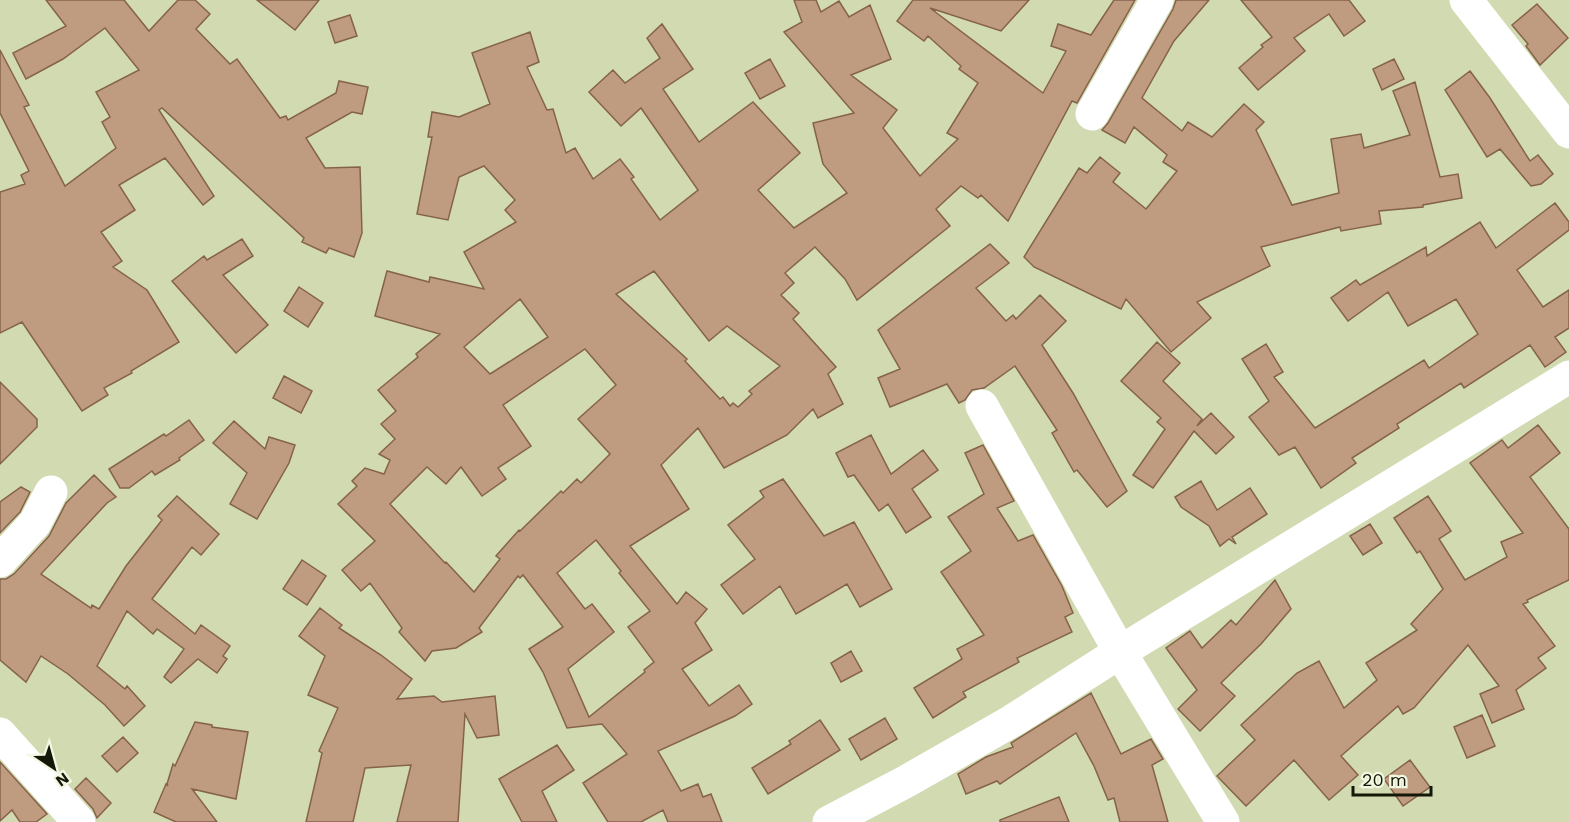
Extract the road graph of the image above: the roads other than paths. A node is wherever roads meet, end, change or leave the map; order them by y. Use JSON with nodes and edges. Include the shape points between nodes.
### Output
{"nodes":[{"id":1,"x":1156,"y":0,"type":"edge"},
{"id":2,"x":1466,"y":0,"type":"edge"},
{"id":3,"x":1092,"y":114,"type":"dead end"},
{"id":4,"x":1569,"y":132,"type":"edge"},
{"id":5,"x":1569,"y":377,"type":"edge"},
{"id":6,"x":982,"y":406,"type":"dead end"},
{"id":7,"x":51,"y":492,"type":"dead end"},
{"id":8,"x":0,"y":561,"type":"edge"},
{"id":9,"x":1120,"y":652,"type":"junction"},
{"id":10,"x":0,"y":734,"type":"edge"},
{"id":11,"x":79,"y":822,"type":"edge"},
{"id":12,"x":829,"y":822,"type":"edge"},
{"id":13,"x":1223,"y":822,"type":"edge"}],
"edges":[{"from":1,"to":3,"type":"street"},
{"from":2,"to":4,"type":"street"},
{"from":5,"to":9,"type":"street"},
{"from":6,"to":9,"type":"street"},
{"from":7,"to":8,"type":"street","via":[[35,523]]},
{"from":9,"to":12,"type":"street","via":[[1003,727]]},
{"from":9,"to":13,"type":"street"},
{"from":10,"to":11,"type":"street"}]}
